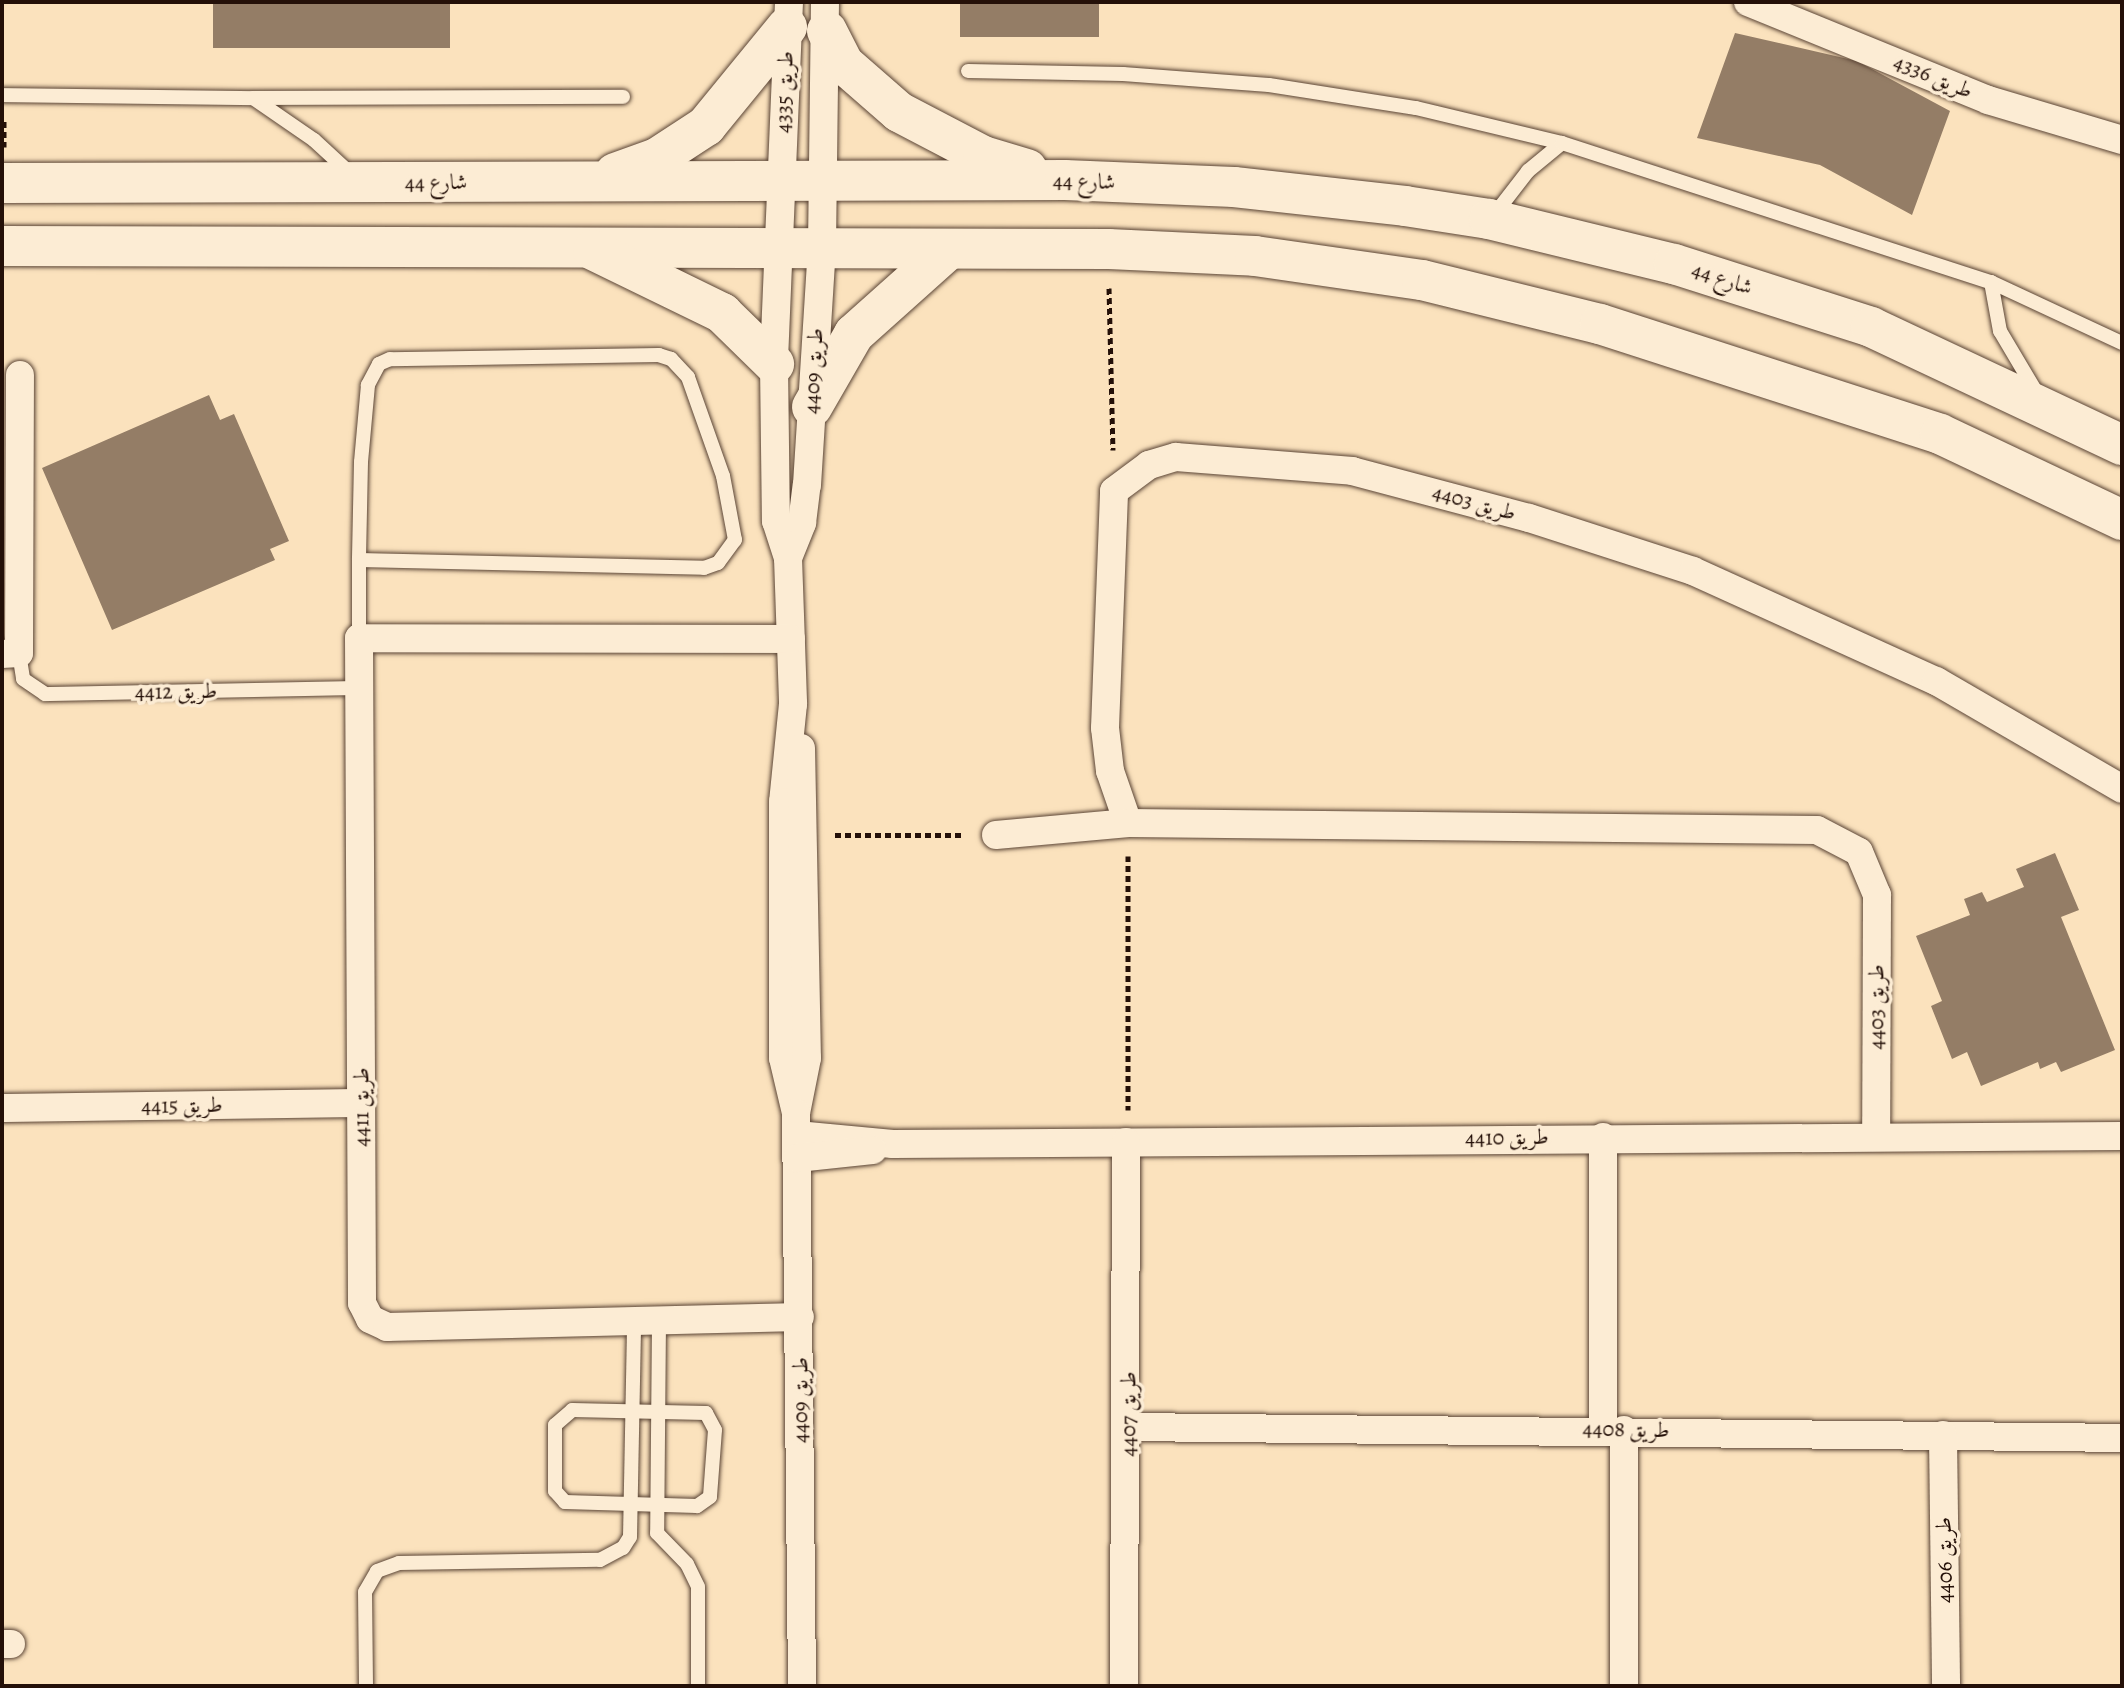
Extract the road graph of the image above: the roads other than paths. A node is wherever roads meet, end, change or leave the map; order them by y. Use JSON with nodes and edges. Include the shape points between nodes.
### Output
{"nodes":[{"id":1,"x":1748,"y":2,"type":"edge"},
{"id":2,"x":788,"y":15,"type":"edge"},
{"id":3,"x":826,"y":16,"type":"edge"},
{"id":4,"x":968,"y":71,"type":"dead end"},
{"id":5,"x":2,"y":95,"type":"edge"},
{"id":6,"x":623,"y":97,"type":"dead end"},
{"id":7,"x":253,"y":98,"type":"junction"},
{"id":8,"x":2122,"y":140,"type":"edge"},
{"id":9,"x":1562,"y":143,"type":"junction"},
{"id":10,"x":1065,"y":180,"type":"junction"},
{"id":11,"x":590,"y":182,"type":"junction"},
{"id":12,"x":781,"y":182,"type":"junction"},
{"id":13,"x":824,"y":182,"type":"junction"},
{"id":14,"x":2,"y":183,"type":"edge"},
{"id":15,"x":361,"y":185,"type":"junction"},
{"id":16,"x":1489,"y":219,"type":"junction"},
{"id":17,"x":582,"y":245,"type":"junction"},
{"id":18,"x":2,"y":246,"type":"edge"},
{"id":19,"x":779,"y":247,"type":"junction"},
{"id":20,"x":822,"y":247,"type":"junction"},
{"id":21,"x":949,"y":249,"type":"junction"},
{"id":22,"x":1991,"y":282,"type":"junction"},
{"id":23,"x":2122,"y":343,"type":"edge"},
{"id":24,"x":774,"y":364,"type":"junction"},
{"id":25,"x":20,"y":375,"type":"dead end"},
{"id":26,"x":812,"y":407,"type":"junction"},
{"id":27,"x":2062,"y":414,"type":"junction"},
{"id":28,"x":2122,"y":445,"type":"edge"},
{"id":29,"x":2122,"y":520,"type":"edge"},
{"id":30,"x":788,"y":558,"type":"junction"},
{"id":31,"x":359,"y":560,"type":"junction"},
{"id":32,"x":359,"y":638,"type":"junction"},
{"id":33,"x":791,"y":639,"type":"junction"},
{"id":34,"x":10,"y":654,"type":"edge"},
{"id":35,"x":362,"y":688,"type":"junction"},
{"id":36,"x":793,"y":704,"type":"junction"},
{"id":37,"x":2122,"y":789,"type":"edge"},
{"id":38,"x":1128,"y":823,"type":"junction"},
{"id":39,"x":996,"y":835,"type":"road end"},
{"id":40,"x":361,"y":1103,"type":"junction"},
{"id":41,"x":2,"y":1108,"type":"edge"},
{"id":42,"x":1876,"y":1134,"type":"junction"},
{"id":43,"x":797,"y":1135,"type":"junction"},
{"id":44,"x":2122,"y":1136,"type":"edge"},
{"id":45,"x":1603,"y":1137,"type":"junction"},
{"id":46,"x":1126,"y":1142,"type":"junction"},
{"id":47,"x":800,"y":1317,"type":"junction"},
{"id":48,"x":647,"y":1321,"type":"junction"},
{"id":49,"x":632,"y":1410,"type":"junction"},
{"id":50,"x":659,"y":1410,"type":"junction"},
{"id":51,"x":1129,"y":1427,"type":"junction"},
{"id":52,"x":1614,"y":1430,"type":"junction"},
{"id":53,"x":1943,"y":1435,"type":"junction"},
{"id":54,"x":2122,"y":1438,"type":"edge"},
{"id":55,"x":631,"y":1505,"type":"junction"},
{"id":56,"x":658,"y":1505,"type":"junction"},
{"id":57,"x":366,"y":1686,"type":"edge"},
{"id":58,"x":698,"y":1686,"type":"edge"},
{"id":59,"x":802,"y":1686,"type":"edge"},
{"id":60,"x":1124,"y":1686,"type":"edge"},
{"id":61,"x":1624,"y":1686,"type":"edge"},
{"id":62,"x":1946,"y":1686,"type":"edge"}],
"edges":[{"from":1,"to":8,"type":"street","name":"طريق 4336","via":[[1988,100]]},
{"from":2,"to":11,"type":"main road","via":[[732,98],[693,137],[657,158]]},
{"from":2,"to":12,"type":"street","name":"طريق 4335"},
{"from":3,"to":10,"type":"main road","via":[[844,64],[899,112],[983,156]]},
{"from":3,"to":13,"type":"street","name":"طريق 4335"},
{"from":4,"to":9,"type":"lane","via":[[1123,74],[1269,85],[1416,108]]},
{"from":5,"to":7,"type":"lane"},
{"from":6,"to":7,"type":"lane"},
{"from":7,"to":15,"type":"lane","via":[[314,140]]},
{"from":9,"to":16,"type":"lane","via":[[1528,171]]},
{"from":9,"to":22,"type":"lane"},
{"from":10,"to":13,"type":"main road","name":"شارع 44"},
{"from":10,"to":16,"type":"main road","name":"شارع 44","via":[[1234,187]]},
{"from":11,"to":12,"type":"main road","name":"شارع 44"},
{"from":11,"to":15,"type":"main road","name":"شارع 44"},
{"from":12,"to":13,"type":"main road","name":"شارع 44"},
{"from":12,"to":19,"type":"street","name":"طريق 4409"},
{"from":13,"to":20,"type":"street","name":"طريق 4409"},
{"from":14,"to":15,"type":"main road","name":"شارع 44"},
{"from":16,"to":27,"type":"main road","name":"شارع 44","via":[[1674,264],[1871,327]]},
{"from":17,"to":18,"type":"main road"},
{"from":17,"to":19,"type":"main road"},
{"from":17,"to":24,"type":"main road","via":[[722,313]]},
{"from":19,"to":20,"type":"main road"},
{"from":19,"to":24,"type":"street","name":"طريق 4409"},
{"from":20,"to":21,"type":"main road"},
{"from":20,"to":26,"type":"street","name":"طريق 4409"},
{"from":21,"to":26,"type":"main road","via":[[854,334]]},
{"from":21,"to":29,"type":"main road","via":[[1255,256],[1407,278],[1600,324],[1940,434]]},
{"from":22,"to":23,"type":"lane"},
{"from":22,"to":27,"type":"lane","via":[[2010,355]]},
{"from":24,"to":30,"type":"street","name":"طريق 4409","via":[[776,521]]},
{"from":25,"to":34,"type":"street","name":"طريق 4412"},
{"from":26,"to":30,"type":"street","name":"طريق 4409","via":[[802,523]]},
{"from":27,"to":28,"type":"main road","name":"شارع 44"},
{"from":30,"to":33,"type":"street","name":"طريق 4409"},
{"from":31,"to":31,"type":"lane","name":"طريق 4411","via":[[368,385],[379,364],[390,359],[671,359],[688,377],[723,476],[735,540],[730,553],[704,568]]},
{"from":31,"to":32,"type":"lane","name":"طريق 4411"},
{"from":32,"to":33,"type":"street"},
{"from":32,"to":35,"type":"street","name":"طريق 4411"},
{"from":33,"to":36,"type":"street","name":"طريق 4409"},
{"from":34,"to":35,"type":"lane","name":"طريق 4412","via":[[23,679],[45,694]]},
{"from":35,"to":40,"type":"street","name":"طريق 4411"},
{"from":36,"to":43,"type":"street","name":"طريق 4409","via":[[806,835],[807,1058]]},
{"from":36,"to":43,"type":"street","name":"طريق 4409","via":[[783,802],[783,1058]]},
{"from":37,"to":38,"type":"street","name":"طريق 4403","via":[[1936,681],[1693,571],[1529,518],[1352,471],[1176,457],[1149,465],[1114,491],[1105,728],[1110,771]]},
{"from":38,"to":39,"type":"street","name":"طريق 4403"},
{"from":38,"to":42,"type":"street","name":"طريق 4403","via":[[1600,825],[1817,830],[1837,837],[1859,852],[1877,895]]},
{"from":40,"to":41,"type":"street","name":"طريق 4415"},
{"from":40,"to":48,"type":"street","name":"طريق 4411","via":[[362,1303],[370,1319],[387,1327]]},
{"from":42,"to":44,"type":"street","name":"طريق 4410"},
{"from":42,"to":45,"type":"street","name":"طريق 4410"},
{"from":43,"to":46,"type":"street","name":"طريق 4410","via":[[851,1155],[893,1144]]},
{"from":43,"to":47,"type":"street","name":"طريق 4409"},
{"from":45,"to":46,"type":"street","name":"طريق 4410"},
{"from":45,"to":52,"type":"street"},
{"from":46,"to":51,"type":"street","name":"طريق 4407"},
{"from":47,"to":48,"type":"street","name":"طريق 4411"},
{"from":47,"to":59,"type":"street","name":"طريق 4409"},
{"from":48,"to":49,"type":"lane"},
{"from":48,"to":50,"type":"lane"},
{"from":49,"to":50,"type":"lane"},
{"from":49,"to":55,"type":"lane"},
{"from":49,"to":55,"type":"lane","via":[[572,1410],[555,1425],[555,1491],[560,1499]]},
{"from":50,"to":56,"type":"lane"},
{"from":50,"to":56,"type":"lane","via":[[699,1410],[710,1418],[715,1486],[697,1506]]},
{"from":51,"to":52,"type":"street","name":"طريق 4408"},
{"from":51,"to":60,"type":"street","name":"طريق 4407"},
{"from":52,"to":53,"type":"street","name":"طريق 4408"},
{"from":52,"to":61,"type":"street"},
{"from":53,"to":54,"type":"street","name":"طريق 4408"},
{"from":53,"to":62,"type":"street","name":"طريق 4406"},
{"from":55,"to":56,"type":"lane"},
{"from":55,"to":57,"type":"lane","via":[[630,1537],[609,1558],[399,1563],[377,1571],[365,1592]]},
{"from":56,"to":58,"type":"lane","via":[[657,1533],[687,1564],[698,1587]]}]}
